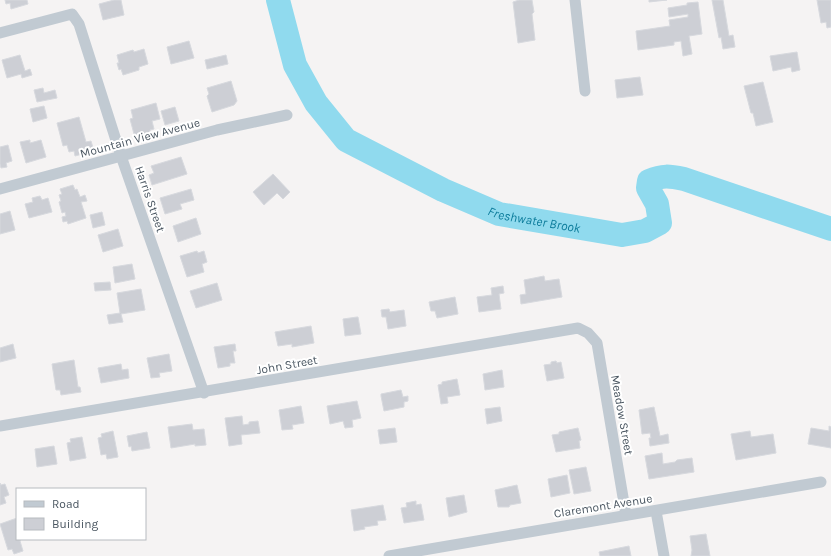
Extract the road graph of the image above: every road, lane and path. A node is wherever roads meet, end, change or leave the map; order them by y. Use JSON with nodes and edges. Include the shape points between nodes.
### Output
{"nodes":[{"id":1,"x":575,"y":0,"type":"edge"},
{"id":2,"x":0,"y":33,"type":"edge"},
{"id":3,"x":585,"y":92,"type":"dead end"},
{"id":4,"x":287,"y":115,"type":"dead end"},
{"id":5,"x":121,"y":156,"type":"junction"},
{"id":6,"x":0,"y":189,"type":"edge"},
{"id":7,"x":578,"y":328,"type":"joint"},
{"id":8,"x":204,"y":393,"type":"junction"},
{"id":9,"x":0,"y":426,"type":"edge"},
{"id":10,"x":821,"y":482,"type":"dead end"},
{"id":11,"x":656,"y":511,"type":"junction"},
{"id":12,"x":626,"y":515,"type":"junction"},
{"id":13,"x":389,"y":556,"type":"edge"},
{"id":14,"x":664,"y":556,"type":"edge"}],
"edges":[{"from":1,"to":3,"type":"street"},
{"from":2,"to":5,"type":"street","name":"Harris Street","via":[[72,14],[79,24]]},
{"from":4,"to":5,"type":"street","name":"Mountain View Avenue","via":[[217,130]]},
{"from":5,"to":6,"type":"street","name":"Mountain View Avenue"},
{"from":5,"to":8,"type":"street","name":"Harris Street"},
{"from":7,"to":8,"type":"street","name":"John Street"},
{"from":7,"to":12,"type":"street","name":"Meadow Street","via":[[588,333],[597,343]]},
{"from":8,"to":9,"type":"street","name":"John Street"},
{"from":10,"to":11,"type":"street","name":"Claremont Avenue"},
{"from":11,"to":12,"type":"street","name":"Claremont Avenue"},
{"from":11,"to":14,"type":"street"},
{"from":12,"to":13,"type":"street","name":"Claremont Avenue"}]}
